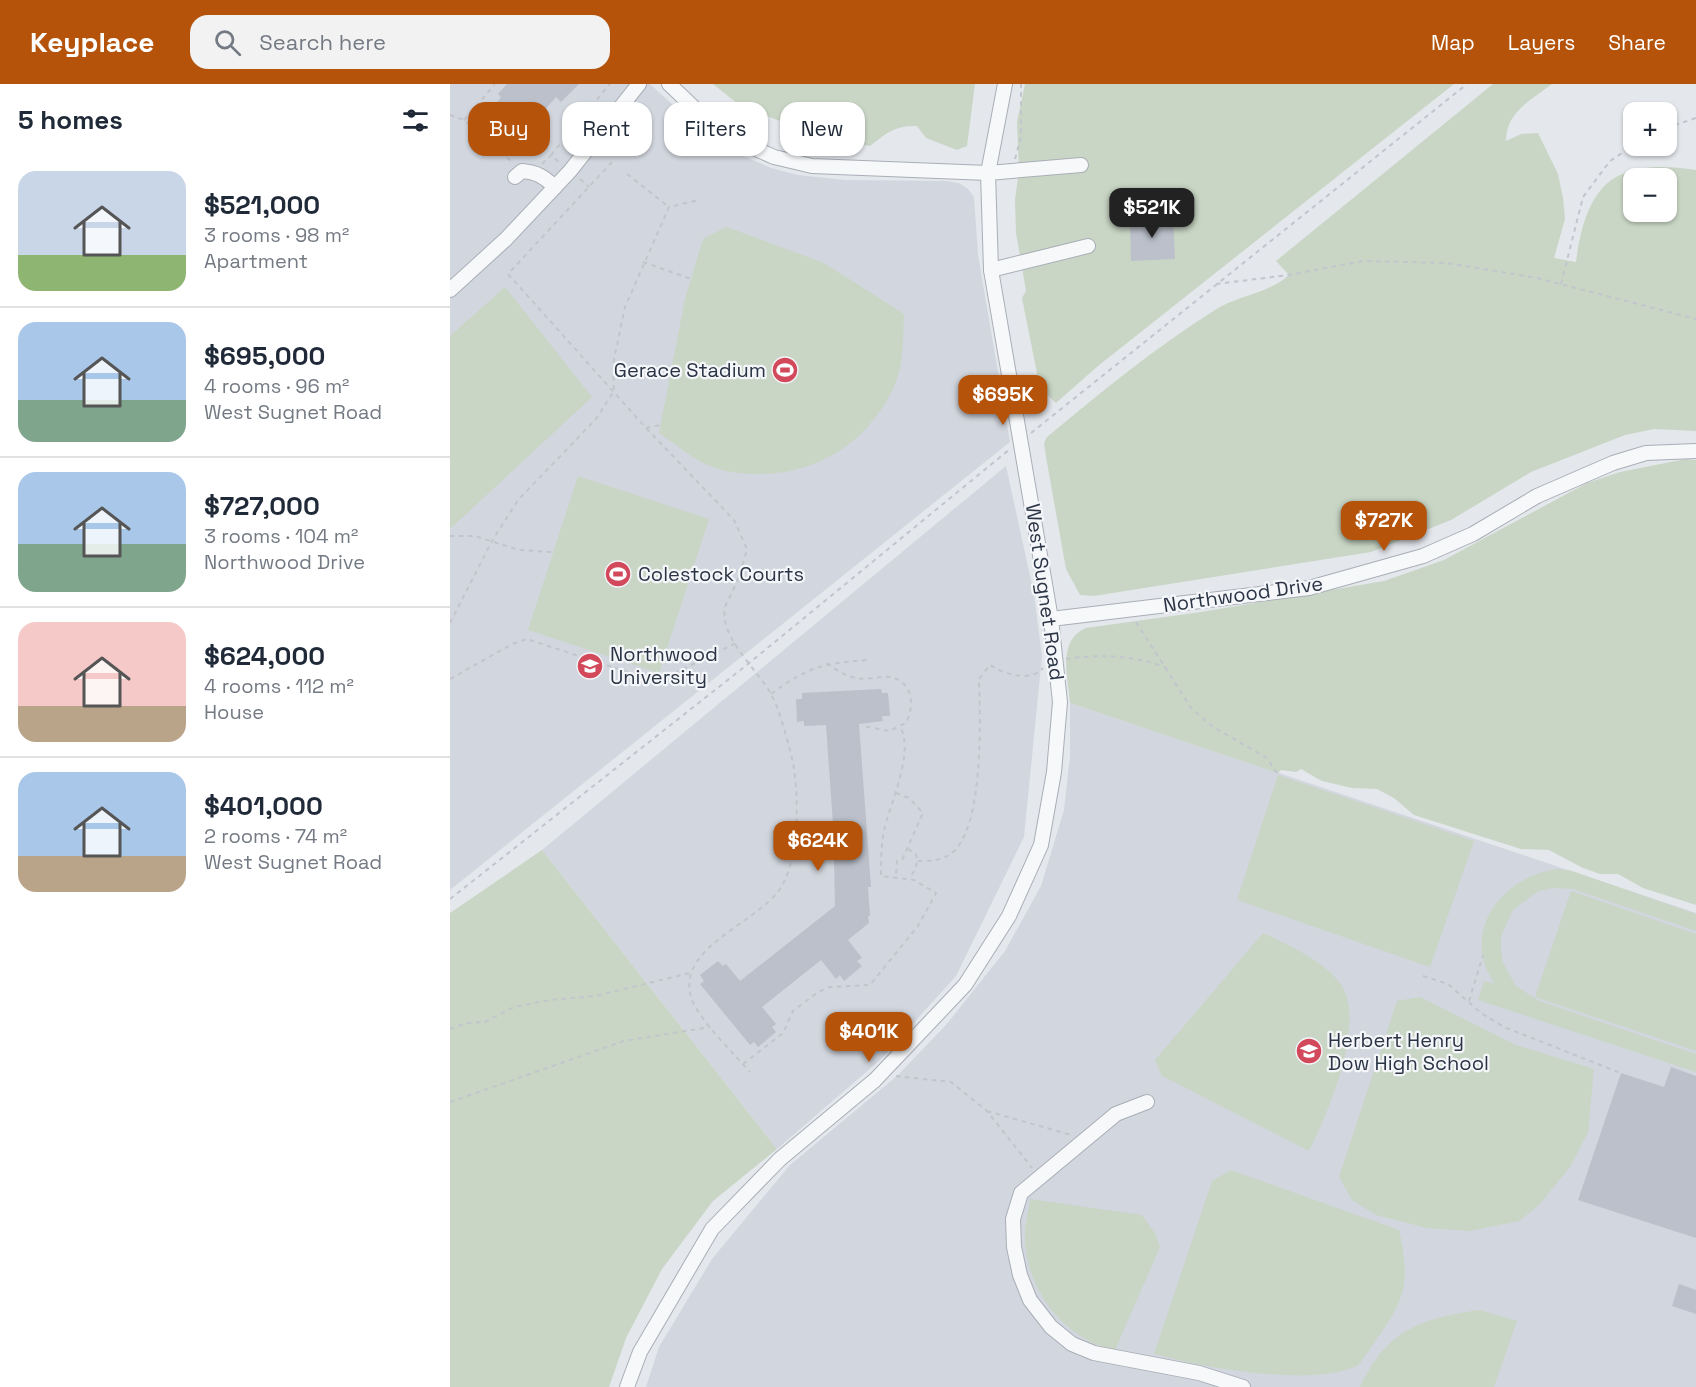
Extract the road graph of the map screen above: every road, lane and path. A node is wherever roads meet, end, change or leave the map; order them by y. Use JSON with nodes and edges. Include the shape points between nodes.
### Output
{"nodes":[{"id":1,"x":495,"y":84,"type":"edge"},
{"id":2,"x":610,"y":84,"type":"edge"},
{"id":3,"x":639,"y":84,"type":"edge"},
{"id":4,"x":669,"y":84,"type":"edge"},
{"id":5,"x":1005,"y":84,"type":"edge"},
{"id":6,"x":1021,"y":84,"type":"edge"},
{"id":7,"x":1467,"y":84,"type":"edge"},
{"id":8,"x":450,"y":115,"type":"edge"},
{"id":9,"x":1696,"y":118,"type":"edge"},
{"id":10,"x":464,"y":120,"type":"junction"},
{"id":11,"x":1677,"y":124,"type":"edge"},
{"id":12,"x":1623,"y":152,"type":"edge"},
{"id":13,"x":550,"y":154,"type":"joint"},
{"id":14,"x":548,"y":156,"type":"edge"},
{"id":15,"x":536,"y":162,"type":"dead end"},
{"id":16,"x":612,"y":162,"type":"dead end"},
{"id":17,"x":1081,"y":165,"type":"dead end"},
{"id":18,"x":515,"y":171,"type":"joint"},
{"id":19,"x":570,"y":171,"type":"junction"},
{"id":20,"x":1011,"y":171,"type":"junction"},
{"id":21,"x":988,"y":173,"type":"junction"},
{"id":22,"x":627,"y":174,"type":"dead end"},
{"id":23,"x":555,"y":187,"type":"junction"},
{"id":24,"x":589,"y":187,"type":"junction"},
{"id":25,"x":699,"y":200,"type":"dead end"},
{"id":26,"x":669,"y":207,"type":"junction"},
{"id":27,"x":1088,"y":246,"type":"dead end"},
{"id":28,"x":643,"y":262,"type":"junction"},
{"id":29,"x":991,"y":270,"type":"junction"},
{"id":30,"x":691,"y":279,"type":"dead end"},
{"id":31,"x":1216,"y":284,"type":"junction"},
{"id":32,"x":1561,"y":284,"type":"junction"},
{"id":33,"x":450,"y":290,"type":"edge"},
{"id":34,"x":1696,"y":319,"type":"edge"},
{"id":35,"x":614,"y":391,"type":"junction"},
{"id":36,"x":660,"y":426,"type":"dead end"},
{"id":37,"x":646,"y":428,"type":"junction"},
{"id":38,"x":1021,"y":440,"type":"junction"},
{"id":39,"x":1696,"y":451,"type":"edge"},
{"id":40,"x":450,"y":536,"type":"edge"},
{"id":41,"x":492,"y":541,"type":"junction"},
{"id":42,"x":552,"y":552,"type":"dead end"},
{"id":43,"x":1127,"y":610,"type":"junction"},
{"id":44,"x":1051,"y":620,"type":"junction"},
{"id":45,"x":450,"y":623,"type":"edge"},
{"id":46,"x":736,"y":643,"type":"junction"},
{"id":47,"x":868,"y":660,"type":"dead end"},
{"id":48,"x":1051,"y":662,"type":"junction"},
{"id":49,"x":827,"y":663,"type":"junction"},
{"id":50,"x":748,"y":664,"type":"junction"},
{"id":51,"x":1167,"y":668,"type":"junction"},
{"id":52,"x":450,"y":679,"type":"edge"},
{"id":53,"x":771,"y":694,"type":"junction"},
{"id":54,"x":863,"y":726,"type":"dead end"},
{"id":55,"x":900,"y":727,"type":"junction"},
{"id":56,"x":1278,"y":775,"type":"dead end"},
{"id":57,"x":896,"y":793,"type":"junction"},
{"id":58,"x":908,"y":849,"type":"junction"},
{"id":59,"x":918,"y":861,"type":"junction"},
{"id":60,"x":896,"y":877,"type":"junction"},
{"id":61,"x":909,"y":878,"type":"junction"},
{"id":62,"x":450,"y":899,"type":"edge"},
{"id":63,"x":1483,"y":955,"type":"dead end"},
{"id":64,"x":690,"y":973,"type":"junction"},
{"id":65,"x":1423,"y":976,"type":"dead end"},
{"id":66,"x":1469,"y":1001,"type":"junction"},
{"id":67,"x":710,"y":1027,"type":"junction"},
{"id":68,"x":450,"y":1029,"type":"edge"},
{"id":69,"x":743,"y":1064,"type":"junction"},
{"id":70,"x":750,"y":1072,"type":"dead end"},
{"id":71,"x":1618,"y":1072,"type":"dead end"},
{"id":72,"x":875,"y":1080,"type":"junction"},
{"id":73,"x":450,"y":1102,"type":"edge"},
{"id":74,"x":1148,"y":1102,"type":"dead end"},
{"id":75,"x":987,"y":1111,"type":"junction"},
{"id":76,"x":1087,"y":1140,"type":"junction"},
{"id":77,"x":1040,"y":1177,"type":"junction"},
{"id":78,"x":627,"y":1387,"type":"edge"},
{"id":79,"x":1243,"y":1387,"type":"edge"}],
"edges":[{"from":1,"to":10,"type":"path"},
{"from":2,"to":13,"type":"path"},
{"from":3,"to":19,"type":"street"},
{"from":4,"to":21,"type":"street","via":[[722,130],[759,151],[793,162],[876,170]]},
{"from":5,"to":21,"type":"street","name":"West Sugnet Road"},
{"from":6,"to":20,"type":"path","via":[[1021,137]]},
{"from":7,"to":31,"type":"path"},
{"from":8,"to":10,"type":"path"},
{"from":9,"to":11,"type":"path"},
{"from":10,"to":18,"type":"path"},
{"from":12,"to":32,"type":"path","via":[[1610,161],[1583,197]]},
{"from":13,"to":19,"type":"path"},
{"from":14,"to":15,"type":"path","via":[[542,164]]},
{"from":16,"to":24,"type":"path"},
{"from":17,"to":20,"type":"street"},
{"from":18,"to":23,"type":"street","via":[[543,176]]},
{"from":19,"to":23,"type":"street"},
{"from":19,"to":24,"type":"path"},
{"from":20,"to":21,"type":"street"},
{"from":21,"to":29,"type":"street","name":"West Sugnet Road"},
{"from":22,"to":26,"type":"path"},
{"from":23,"to":33,"type":"street"},
{"from":24,"to":35,"type":"path","via":[[508,274]]},
{"from":25,"to":26,"type":"path"},
{"from":26,"to":28,"type":"path"},
{"from":27,"to":29,"type":"street"},
{"from":28,"to":30,"type":"path"},
{"from":28,"to":35,"type":"path","via":[[625,307],[614,364]]},
{"from":29,"to":38,"type":"street","name":"West Sugnet Road"},
{"from":31,"to":32,"type":"path","via":[[1363,261],[1447,263]]},
{"from":31,"to":38,"type":"path"},
{"from":32,"to":34,"type":"path"},
{"from":35,"to":37,"type":"path"},
{"from":35,"to":41,"type":"path","via":[[596,419],[518,500]]},
{"from":36,"to":37,"type":"path"},
{"from":37,"to":46,"type":"path","via":[[734,520],[747,549],[725,607],[724,624]]},
{"from":38,"to":44,"type":"street","name":"West Sugnet Road"},
{"from":38,"to":50,"type":"path"},
{"from":39,"to":43,"type":"street","name":"Northwood Drive","via":[[1646,453],[1613,464],[1537,496],[1473,534],[1381,569],[1309,588]]},
{"from":40,"to":41,"type":"path","via":[[467,535]]},
{"from":41,"to":42,"type":"path","via":[[519,550]]},
{"from":41,"to":45,"type":"path"},
{"from":43,"to":44,"type":"street","name":"Northwood Drive"},
{"from":43,"to":51,"type":"path"},
{"from":44,"to":48,"type":"street","name":"West Sugnet Road"},
{"from":46,"to":50,"type":"path"},
{"from":46,"to":52,"type":"path","via":[[655,681],[527,639]]},
{"from":47,"to":49,"type":"path"},
{"from":48,"to":51,"type":"path","via":[[1092,655],[1150,661]]},
{"from":48,"to":59,"type":"path","via":[[1039,673],[1022,675],[1002,672],[990,665],[979,679],[980,750],[968,822],[949,855]]},
{"from":48,"to":72,"type":"street","name":"West Sugnet Road","via":[[1060,702],[1054,772],[1041,845],[1009,916],[964,985]]},
{"from":49,"to":53,"type":"path","via":[[794,676]]},
{"from":49,"to":55,"type":"path","via":[[850,677],[893,677],[907,687],[911,714]]},
{"from":50,"to":53,"type":"path"},
{"from":50,"to":62,"type":"path"},
{"from":51,"to":56,"type":"path","via":[[1191,708],[1213,727],[1267,758]]},
{"from":53,"to":64,"type":"path","via":[[793,763],[797,804],[792,858],[782,885],[749,918],[703,954]]},
{"from":54,"to":55,"type":"path","via":[[889,731]]},
{"from":55,"to":57,"type":"path","via":[[904,734],[903,756]]},
{"from":57,"to":58,"type":"path","via":[[909,798],[923,813]]},
{"from":57,"to":60,"type":"path","via":[[882,844],[881,876]]},
{"from":58,"to":59,"type":"path"},
{"from":58,"to":60,"type":"path","via":[[902,860],[897,861]]},
{"from":59,"to":61,"type":"path"},
{"from":60,"to":61,"type":"path"},
{"from":61,"to":69,"type":"path","via":[[936,893],[918,926],[870,985],[830,987],[818,992],[793,1011],[783,1033]]},
{"from":63,"to":66,"type":"path"},
{"from":64,"to":67,"type":"path","via":[[692,998]]},
{"from":64,"to":68,"type":"path","via":[[595,996],[514,1007],[485,1022]]},
{"from":65,"to":66,"type":"path","via":[[1448,984]]},
{"from":66,"to":71,"type":"path","via":[[1481,1014],[1504,1027]]},
{"from":67,"to":69,"type":"path"},
{"from":67,"to":73,"type":"path","via":[[624,1041]]},
{"from":69,"to":70,"type":"path"},
{"from":72,"to":75,"type":"path","via":[[897,1076],[951,1082]]},
{"from":72,"to":78,"type":"street","name":"West Sugnet Road","via":[[780,1159],[712,1229],[640,1352]]},
{"from":74,"to":76,"type":"street","via":[[1116,1113]]},
{"from":75,"to":76,"type":"path"},
{"from":75,"to":77,"type":"path"},
{"from":76,"to":77,"type":"street"},
{"from":77,"to":79,"type":"street","via":[[1021,1193],[1013,1219],[1014,1247],[1030,1300],[1051,1327],[1072,1344],[1094,1353],[1199,1373]]}]}
